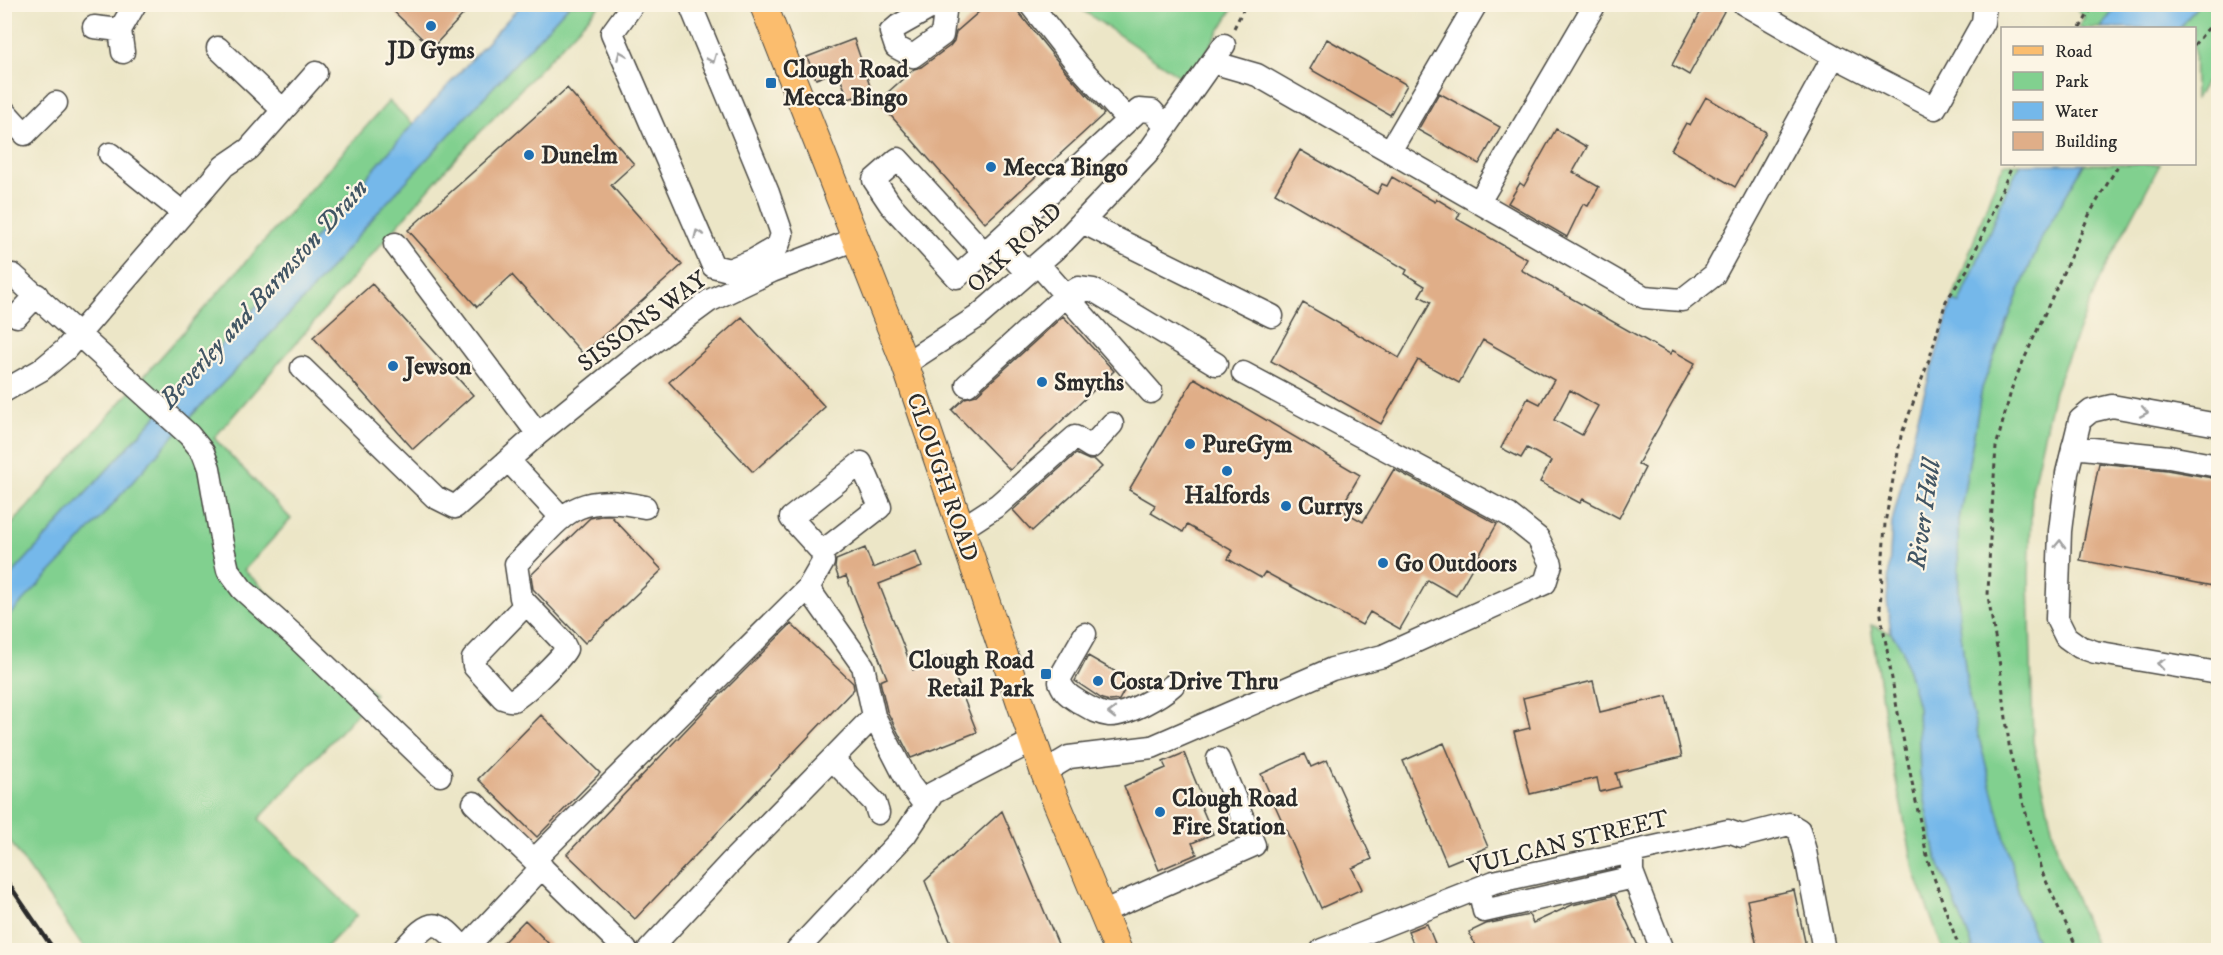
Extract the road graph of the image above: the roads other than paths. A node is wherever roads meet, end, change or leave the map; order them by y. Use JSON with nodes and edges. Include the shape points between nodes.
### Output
{"nodes":[{"id":1,"x":135,"y":4,"type":"edge"},
{"id":2,"x":633,"y":4,"type":"edge"},
{"id":3,"x":690,"y":4,"type":"edge"},
{"id":4,"x":938,"y":4,"type":"edge"},
{"id":5,"x":946,"y":4,"type":"edge"},
{"id":6,"x":1030,"y":4,"type":"edge"},
{"id":7,"x":1476,"y":4,"type":"edge"},
{"id":8,"x":1595,"y":4,"type":"edge"},
{"id":9,"x":1744,"y":4,"type":"edge"},
{"id":10,"x":1985,"y":4,"type":"edge"},
{"id":11,"x":764,"y":5,"type":"edge"},
{"id":12,"x":93,"y":27,"type":"dead end"},
{"id":13,"x":218,"y":48,"type":"dead end"},
{"id":14,"x":1834,"y":56,"type":"junction"},
{"id":15,"x":316,"y":73,"type":"dead end"},
{"id":16,"x":56,"y":103,"type":"dead end"},
{"id":17,"x":4,"y":111,"type":"edge"},
{"id":18,"x":283,"y":111,"type":"junction"},
{"id":19,"x":1128,"y":120,"type":"junction"},
{"id":20,"x":1166,"y":127,"type":"junction"},
{"id":21,"x":1390,"y":152,"type":"junction"},
{"id":22,"x":110,"y":154,"type":"dead end"},
{"id":23,"x":1479,"y":202,"type":"junction"},
{"id":24,"x":183,"y":213,"type":"junction"},
{"id":25,"x":1082,"y":222,"type":"junction"},
{"id":26,"x":856,"y":239,"type":"junction"},
{"id":27,"x":395,"y":244,"type":"dead end"},
{"id":28,"x":991,"y":247,"type":"junction"},
{"id":29,"x":1033,"y":268,"type":"junction"},
{"id":30,"x":756,"y":269,"type":"junction"},
{"id":31,"x":13,"y":275,"type":"dead end"},
{"id":32,"x":37,"y":295,"type":"junction"},
{"id":33,"x":1065,"y":296,"type":"junction"},
{"id":34,"x":17,"y":316,"type":"dead end"},
{"id":35,"x":1272,"y":316,"type":"dead end"},
{"id":36,"x":79,"y":333,"type":"junction"},
{"id":37,"x":905,"y":364,"type":"junction"},
{"id":38,"x":1216,"y":364,"type":"dead end"},
{"id":39,"x":302,"y":368,"type":"dead end"},
{"id":40,"x":1243,"y":373,"type":"dead end"},
{"id":41,"x":967,"y":386,"type":"dead end"},
{"id":42,"x":4,"y":391,"type":"edge"},
{"id":43,"x":1151,"y":392,"type":"dead end"},
{"id":44,"x":1112,"y":424,"type":"dead end"},
{"id":45,"x":2218,"y":425,"type":"edge"},
{"id":46,"x":538,"y":434,"type":"junction"},
{"id":47,"x":2073,"y":447,"type":"junction"},
{"id":48,"x":509,"y":461,"type":"junction"},
{"id":49,"x":2218,"y":466,"type":"edge"},
{"id":50,"x":645,"y":507,"type":"dead end"},
{"id":51,"x":561,"y":517,"type":"junction"},
{"id":52,"x":961,"y":529,"type":"junction"},
{"id":53,"x":822,"y":552,"type":"dead end"},
{"id":54,"x":808,"y":588,"type":"junction"},
{"id":55,"x":526,"y":604,"type":"dead end"},
{"id":56,"x":1085,"y":634,"type":"dead end"},
{"id":57,"x":2218,"y":673,"type":"edge"},
{"id":58,"x":1173,"y":685,"type":"dead end"},
{"id":59,"x":874,"y":716,"type":"junction"},
{"id":60,"x":1033,"y":741,"type":"junction"},
{"id":61,"x":832,"y":759,"type":"junction"},
{"id":62,"x":1218,"y":759,"type":"dead end"},
{"id":63,"x":1044,"y":772,"type":"junction"},
{"id":64,"x":440,"y":775,"type":"dead end"},
{"id":65,"x":474,"y":803,"type":"dead end"},
{"id":66,"x":925,"y":805,"type":"junction"},
{"id":67,"x":878,"y":813,"type":"dead end"},
{"id":68,"x":1633,"y":853,"type":"junction"},
{"id":69,"x":538,"y":864,"type":"junction"},
{"id":70,"x":1634,"y":877,"type":"junction"},
{"id":71,"x":1479,"y":888,"type":"junction"},
{"id":72,"x":1102,"y":912,"type":"junction"},
{"id":73,"x":465,"y":950,"type":"edge"},
{"id":74,"x":403,"y":951,"type":"edge"},
{"id":75,"x":626,"y":951,"type":"edge"},
{"id":76,"x":649,"y":951,"type":"edge"},
{"id":77,"x":797,"y":951,"type":"edge"},
{"id":78,"x":1118,"y":951,"type":"edge"},
{"id":79,"x":1322,"y":951,"type":"edge"},
{"id":80,"x":1662,"y":951,"type":"edge"},
{"id":81,"x":1824,"y":951,"type":"edge"}],
"edges":[{"from":1,"to":12,"type":"street","via":[[122,41]]},
{"from":30,"to":2,"type":"street","one_way":true,"via":[[712,266],[612,33]]},
{"from":3,"to":30,"type":"street","one_way":true,"via":[[780,224],[778,246]]},
{"from":4,"to":5,"type":"street","via":[[891,32],[896,47],[913,56],[942,35]]},
{"from":6,"to":19,"type":"street"},
{"from":7,"to":21,"type":"street"},
{"from":8,"to":23,"type":"street"},
{"from":9,"to":14,"type":"street"},
{"from":10,"to":14,"type":"street","via":[[1983,22],[1935,108]]},
{"from":11,"to":26,"type":"main road","name":"CLOUGH ROAD"},
{"from":13,"to":18,"type":"street"},
{"from":14,"to":23,"type":"street","via":[[1714,275],[1682,300],[1644,297]]},
{"from":15,"to":18,"type":"street"},
{"from":16,"to":17,"type":"street","via":[[25,134]]},
{"from":18,"to":24,"type":"street","via":[[249,149],[224,166]]},
{"from":19,"to":20,"type":"street","via":[[1139,110],[1152,111]]},
{"from":19,"to":28,"type":"street"},
{"from":20,"to":21,"type":"street","name":"OAK ROAD","via":[[1218,54]]},
{"from":20,"to":25,"type":"street","name":"OAK ROAD","via":[[1147,154]]},
{"from":21,"to":23,"type":"street"},
{"from":22,"to":24,"type":"street"},
{"from":24,"to":36,"type":"street"},
{"from":25,"to":29,"type":"street","name":"OAK ROAD"},
{"from":25,"to":35,"type":"street"},
{"from":26,"to":30,"type":"street","name":"SISSONS WAY"},
{"from":26,"to":37,"type":"main road","name":"CLOUGH ROAD"},
{"from":27,"to":46,"type":"street"},
{"from":28,"to":28,"type":"street","via":[[957,277],[890,204],[874,180],[898,159]]},
{"from":28,"to":29,"type":"street"},
{"from":29,"to":33,"type":"street"},
{"from":29,"to":37,"type":"street","name":"OAK ROAD","via":[[977,317]]},
{"from":30,"to":46,"type":"street","name":"SISSONS WAY","via":[[637,354]]},
{"from":31,"to":32,"type":"street"},
{"from":32,"to":34,"type":"street"},
{"from":32,"to":36,"type":"street"},
{"from":33,"to":38,"type":"street","via":[[1078,288],[1094,290]]},
{"from":33,"to":41,"type":"street"},
{"from":33,"to":43,"type":"street"},
{"from":36,"to":42,"type":"street","via":[[41,370]]},
{"from":36,"to":64,"type":"street","via":[[189,435],[202,452],[210,468],[228,570],[242,589]]},
{"from":37,"to":52,"type":"main road","name":"CLOUGH ROAD"},
{"from":39,"to":48,"type":"street","name":"SISSONS WAY","via":[[435,497],[455,507]]},
{"from":40,"to":63,"type":"street","via":[[1509,515],[1538,538],[1551,564],[1545,583],[1383,656],[1332,669],[1152,747],[1068,758]]},
{"from":44,"to":52,"type":"street","via":[[1091,447],[1075,437],[998,505]]},
{"from":47,"to":45,"type":"street","one_way":true,"via":[[2080,420],[2091,411],[2112,406]]},
{"from":46,"to":48,"type":"street","name":"SISSONS WAY"},
{"from":47,"to":49,"type":"street"},
{"from":57,"to":47,"type":"street","one_way":true,"via":[[2095,652],[2066,637],[2057,619],[2060,542]]},
{"from":48,"to":51,"type":"street"},
{"from":50,"to":51,"type":"street","via":[[590,502]]},
{"from":51,"to":55,"type":"street","via":[[516,564],[521,598]]},
{"from":52,"to":60,"type":"main road","name":"CLOUGH ROAD"},
{"from":53,"to":54,"type":"street","via":[[823,562]]},
{"from":54,"to":59,"type":"street","via":[[863,666]]},
{"from":54,"to":69,"type":"street"},
{"from":58,"to":56,"type":"street","one_way":true,"via":[[1166,692],[1110,715],[1067,695],[1061,676]]},
{"from":59,"to":61,"type":"street"},
{"from":59,"to":66,"type":"street","via":[[909,784]]},
{"from":60,"to":63,"type":"main road","name":"CLOUGH ROAD"},
{"from":60,"to":66,"type":"street","via":[[933,793]]},
{"from":61,"to":67,"type":"street","via":[[875,803]]},
{"from":61,"to":76,"type":"street"},
{"from":62,"to":72,"type":"street","via":[[1254,845]]},
{"from":63,"to":72,"type":"main road","name":"CLOUGH ROAD"},
{"from":65,"to":69,"type":"street"},
{"from":66,"to":77,"type":"street","via":[[905,835]]},
{"from":68,"to":70,"type":"street"},
{"from":68,"to":71,"type":"street","name":"VULCAN STREET"},
{"from":68,"to":81,"type":"street","name":"VULCAN STREET","via":[[1728,831],[1742,836],[1789,824],[1799,830],[1805,851]]},
{"from":69,"to":73,"type":"street"},
{"from":69,"to":75,"type":"street"},
{"from":70,"to":71,"type":"street","via":[[1484,911]]},
{"from":70,"to":80,"type":"street"},
{"from":71,"to":79,"type":"street","name":"VULCAN STREET"},
{"from":72,"to":78,"type":"main road","name":"CLOUGH ROAD"},
{"from":73,"to":74,"type":"street","via":[[449,932],[433,925],[424,927]]}]}
